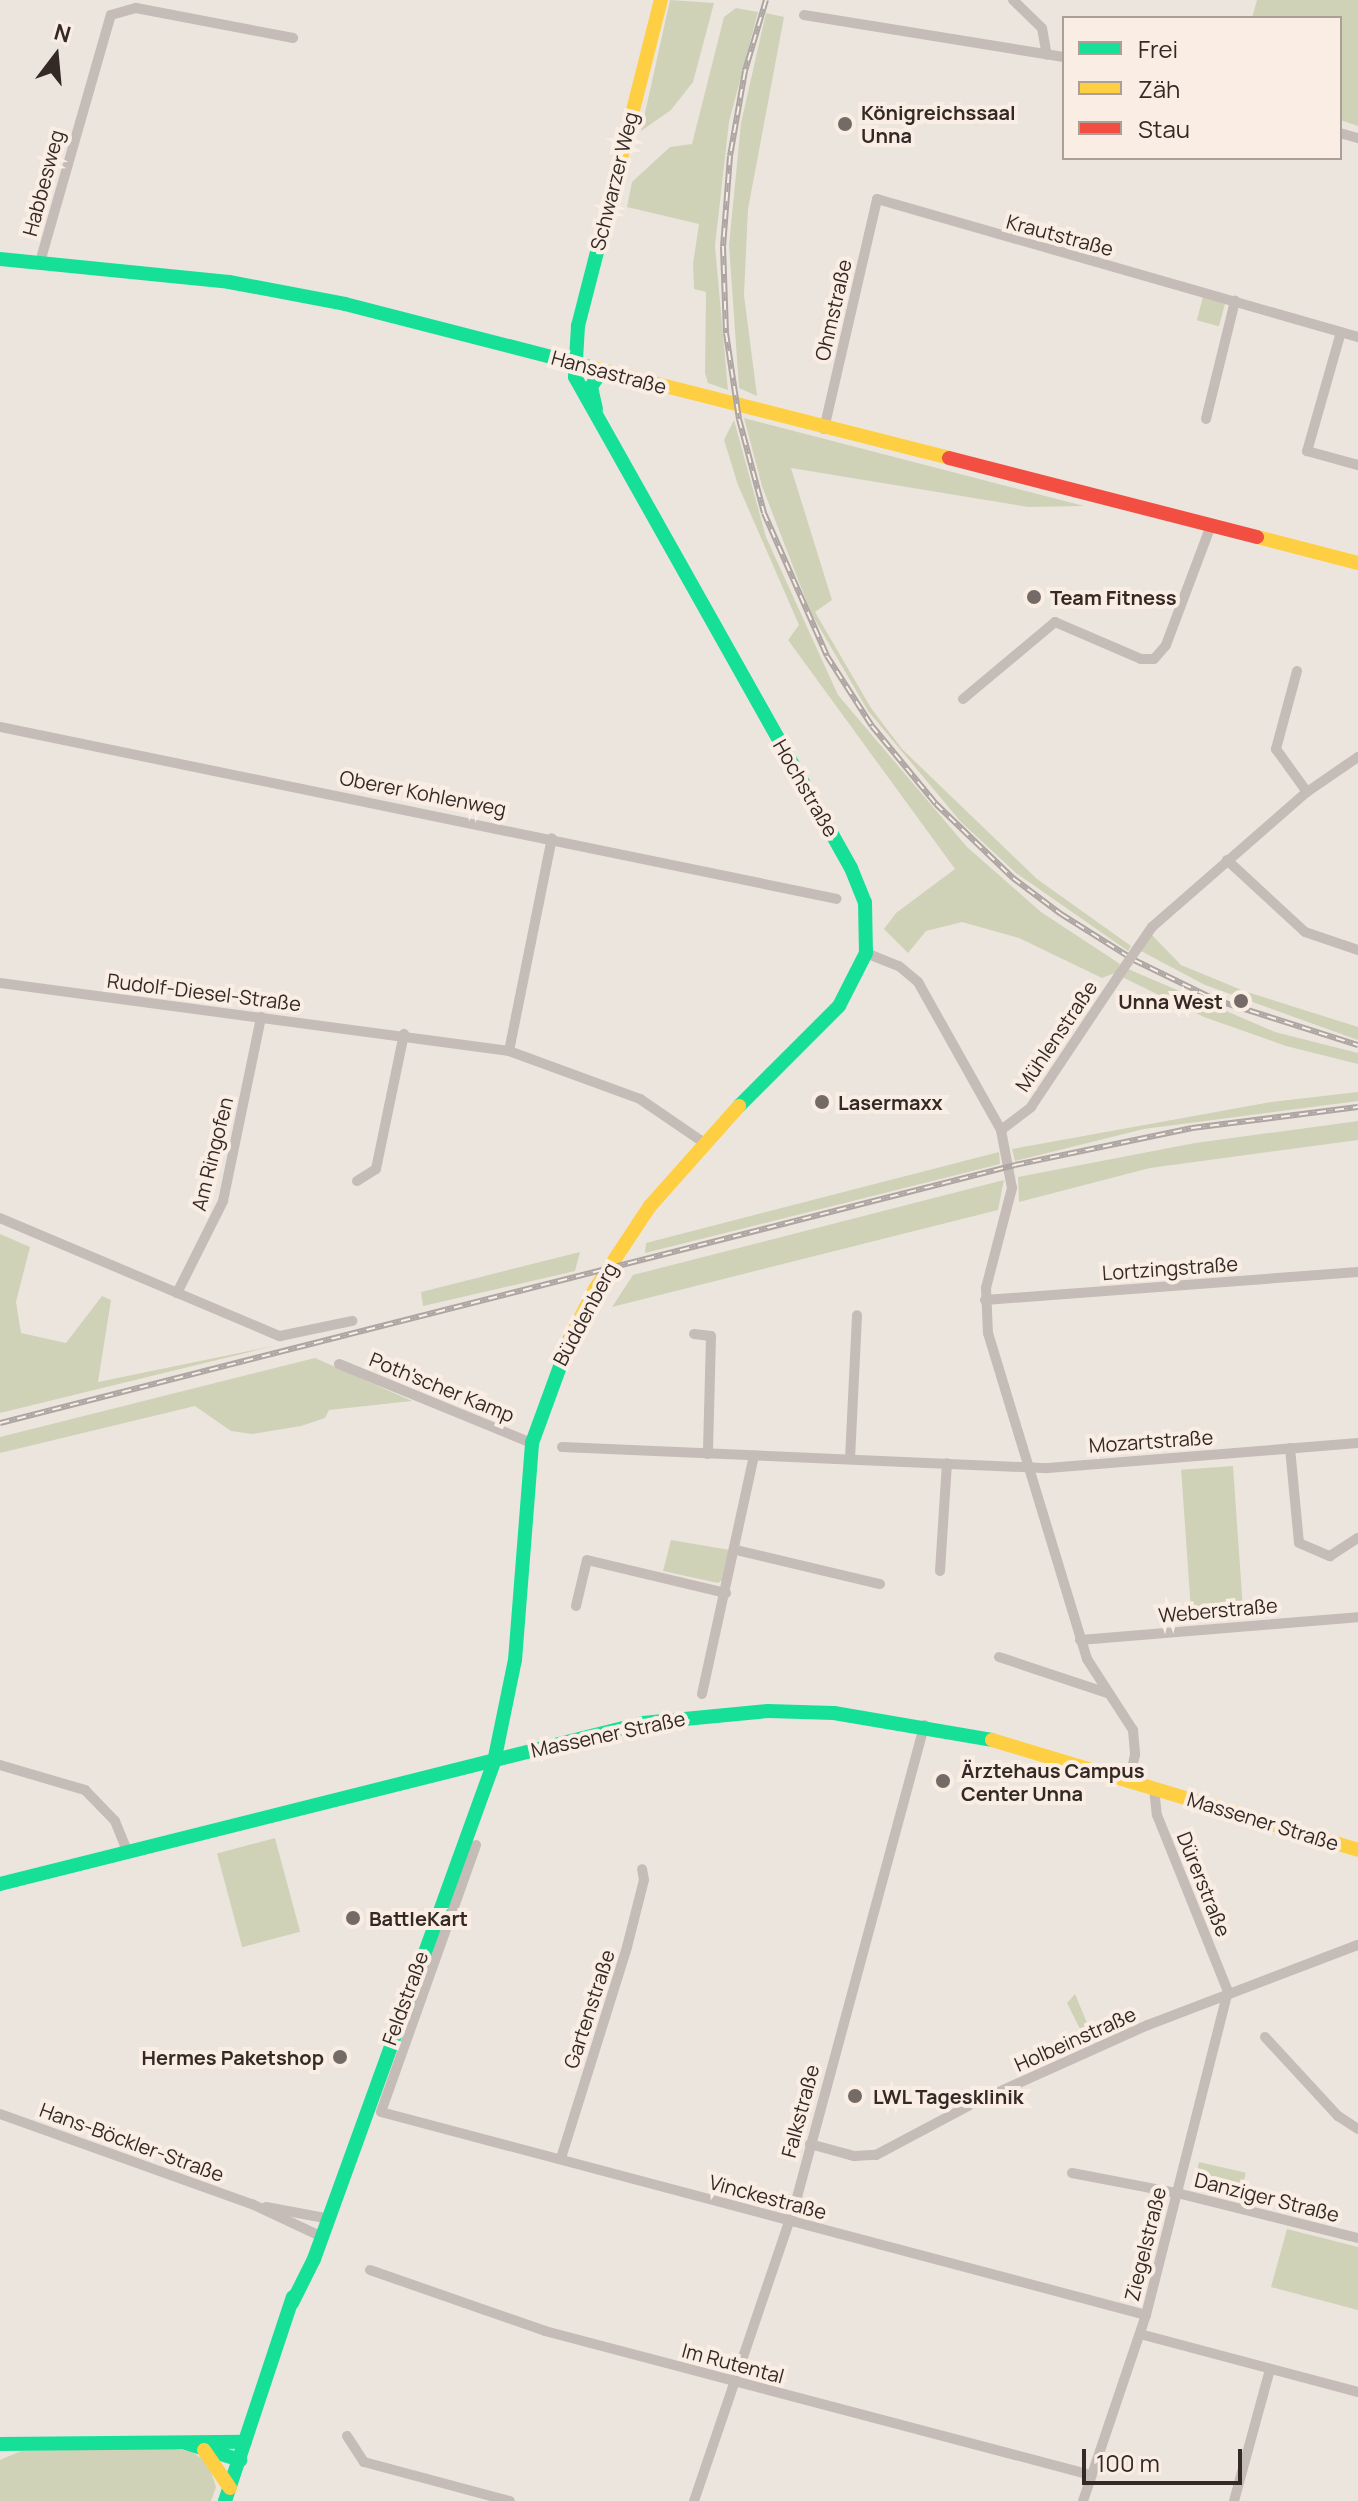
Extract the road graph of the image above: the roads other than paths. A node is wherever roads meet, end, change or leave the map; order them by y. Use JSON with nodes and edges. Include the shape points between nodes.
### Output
{"nodes":[{"id":1,"x":660,"y":0,"type":"edge"},
{"id":2,"x":1013,"y":0,"type":"edge"},
{"id":3,"x":804,"y":15,"type":"dead end"},
{"id":4,"x":293,"y":38,"type":"dead end"},
{"id":5,"x":1047,"y":55,"type":"junction"},
{"id":6,"x":1062,"y":57,"type":"edge"},
{"id":7,"x":877,"y":199,"type":"joint"},
{"id":8,"x":0,"y":259,"type":"edge"},
{"id":9,"x":40,"y":262,"type":"junction"},
{"id":10,"x":1235,"y":301,"type":"junction"},
{"id":11,"x":1341,"y":332,"type":"junction"},
{"id":12,"x":1358,"y":337,"type":"edge"},
{"id":13,"x":573,"y":362,"type":"junction"},
{"id":14,"x":602,"y":370,"type":"junction"},
{"id":15,"x":1206,"y":419,"type":"dead end"},
{"id":16,"x":824,"y":429,"type":"junction"},
{"id":17,"x":602,"y":432,"type":"junction"},
{"id":18,"x":1358,"y":465,"type":"edge"},
{"id":19,"x":1211,"y":525,"type":"junction"},
{"id":20,"x":1358,"y":563,"type":"edge"},
{"id":21,"x":1297,"y":671,"type":"dead end"},
{"id":22,"x":963,"y":699,"type":"dead end"},
{"id":23,"x":0,"y":727,"type":"edge"},
{"id":24,"x":1358,"y":757,"type":"edge"},
{"id":25,"x":1307,"y":792,"type":"junction"},
{"id":26,"x":552,"y":838,"type":"junction"},
{"id":27,"x":1227,"y":860,"type":"junction"},
{"id":28,"x":837,"y":899,"type":"dead end"},
{"id":29,"x":1358,"y":950,"type":"edge"},
{"id":30,"x":866,"y":953,"type":"junction"},
{"id":31,"x":0,"y":983,"type":"edge"},
{"id":32,"x":261,"y":1017,"type":"junction"},
{"id":33,"x":404,"y":1034,"type":"junction"},
{"id":34,"x":509,"y":1051,"type":"junction"},
{"id":35,"x":1001,"y":1130,"type":"junction"},
{"id":36,"x":703,"y":1142,"type":"junction"},
{"id":37,"x":357,"y":1181,"type":"dead end"},
{"id":38,"x":0,"y":1218,"type":"edge"},
{"id":39,"x":1358,"y":1272,"type":"edge"},
{"id":40,"x":177,"y":1293,"type":"junction"},
{"id":41,"x":985,"y":1300,"type":"junction"},
{"id":42,"x":857,"y":1315,"type":"dead end"},
{"id":43,"x":352,"y":1321,"type":"dead end"},
{"id":44,"x":694,"y":1334,"type":"dead end"},
{"id":45,"x":339,"y":1364,"type":"dead end"},
{"id":46,"x":532,"y":1443,"type":"junction"},
{"id":47,"x":1358,"y":1443,"type":"edge"},
{"id":48,"x":562,"y":1447,"type":"dead end"},
{"id":49,"x":1290,"y":1448,"type":"junction"},
{"id":50,"x":708,"y":1454,"type":"junction"},
{"id":51,"x":754,"y":1456,"type":"junction"},
{"id":52,"x":850,"y":1459,"type":"junction"},
{"id":53,"x":947,"y":1463,"type":"junction"},
{"id":54,"x":1031,"y":1467,"type":"junction"},
{"id":55,"x":1358,"y":1538,"type":"edge"},
{"id":56,"x":736,"y":1550,"type":"junction"},
{"id":57,"x":940,"y":1571,"type":"dead end"},
{"id":58,"x":880,"y":1584,"type":"dead end"},
{"id":59,"x":726,"y":1593,"type":"junction"},
{"id":60,"x":576,"y":1606,"type":"dead end"},
{"id":61,"x":1358,"y":1617,"type":"edge"},
{"id":62,"x":1080,"y":1640,"type":"junction"},
{"id":63,"x":999,"y":1657,"type":"dead end"},
{"id":64,"x":1107,"y":1693,"type":"junction"},
{"id":65,"x":702,"y":1694,"type":"dead end"},
{"id":66,"x":924,"y":1725,"type":"junction"},
{"id":67,"x":494,"y":1762,"type":"junction"},
{"id":68,"x":0,"y":1765,"type":"edge"},
{"id":69,"x":1129,"y":1780,"type":"junction"},
{"id":70,"x":1154,"y":1788,"type":"junction"},
{"id":71,"x":476,"y":1845,"type":"dead end"},
{"id":72,"x":1358,"y":1850,"type":"edge"},
{"id":73,"x":128,"y":1853,"type":"junction"},
{"id":74,"x":642,"y":1869,"type":"dead end"},
{"id":75,"x":0,"y":1884,"type":"edge"},
{"id":76,"x":1358,"y":1945,"type":"edge"},
{"id":77,"x":1228,"y":1992,"type":"junction"},
{"id":78,"x":1265,"y":2037,"type":"dead end"},
{"id":79,"x":381,"y":2112,"type":"joint"},
{"id":80,"x":0,"y":2114,"type":"edge"},
{"id":81,"x":1358,"y":2129,"type":"edge"},
{"id":82,"x":810,"y":2144,"type":"junction"},
{"id":83,"x":561,"y":2158,"type":"junction"},
{"id":84,"x":1072,"y":2173,"type":"dead end"},
{"id":85,"x":1177,"y":2193,"type":"junction"},
{"id":86,"x":252,"y":2204,"type":"junction"},
{"id":87,"x":325,"y":2218,"type":"junction"},
{"id":88,"x":790,"y":2222,"type":"junction"},
{"id":89,"x":318,"y":2235,"type":"junction"},
{"id":90,"x":1358,"y":2238,"type":"edge"},
{"id":91,"x":370,"y":2270,"type":"dead end"},
{"id":92,"x":1146,"y":2315,"type":"junction"},
{"id":93,"x":1140,"y":2334,"type":"junction"},
{"id":94,"x":1270,"y":2369,"type":"junction"},
{"id":95,"x":733,"y":2382,"type":"junction"},
{"id":96,"x":1358,"y":2392,"type":"edge"},
{"id":97,"x":347,"y":2436,"type":"dead end"},
{"id":98,"x":177,"y":2440,"type":"junction"},
{"id":99,"x":20,"y":2442,"type":"junction"},
{"id":100,"x":245,"y":2442,"type":"junction"},
{"id":101,"x":0,"y":2444,"type":"edge"},
{"id":102,"x":203,"y":2449,"type":"junction"},
{"id":103,"x":0,"y":2452,"type":"edge"},
{"id":104,"x":240,"y":2460,"type":"junction"},
{"id":105,"x":1091,"y":2475,"type":"junction"},
{"id":106,"x":228,"y":2495,"type":"edge"},
{"id":107,"x":510,"y":2501,"type":"edge"},
{"id":108,"x":694,"y":2501,"type":"edge"},
{"id":109,"x":1083,"y":2501,"type":"edge"},
{"id":110,"x":1234,"y":2501,"type":"edge"}],
"edges":[{"from":1,"to":13,"type":"main road","name":"Schwarzer Weg"},
{"from":2,"to":5,"type":"street","via":[[1042,28]]},
{"from":3,"to":5,"type":"street"},
{"from":4,"to":9,"type":"street","name":"Habbesweg","via":[[136,8],[111,15]]},
{"from":5,"to":6,"type":"street"},
{"from":7,"to":10,"type":"street","name":"Krautstraße"},
{"from":7,"to":16,"type":"street","name":"Ohmstraße"},
{"from":8,"to":9,"type":"main road","name":"Hansastraße"},
{"from":9,"to":13,"type":"main road","name":"Hansastraße","via":[[276,289]]},
{"from":10,"to":11,"type":"street","name":"Krautstraße"},
{"from":10,"to":15,"type":"street"},
{"from":11,"to":12,"type":"street","name":"Krautstraße"},
{"from":11,"to":18,"type":"street","via":[[1307,451]]},
{"from":13,"to":14,"type":"main road","name":"Hansastraße"},
{"from":13,"to":17,"type":"main road","name":"Hochstraße","via":[[578,387]]},
{"from":14,"to":16,"type":"main road","name":"Hansastraße"},
{"from":14,"to":17,"type":"main road","name":"Hochstraße","via":[[591,387]]},
{"from":16,"to":19,"type":"main road","name":"Hansastraße"},
{"from":17,"to":30,"type":"main road","name":"Hochstraße","via":[[851,868],[865,902]]},
{"from":19,"to":20,"type":"main road","name":"Hansastraße"},
{"from":19,"to":22,"type":"street","via":[[1166,645],[1154,659],[1141,659],[1055,622]]},
{"from":21,"to":25,"type":"street","via":[[1276,749]]},
{"from":23,"to":26,"type":"street","name":"Oberer Kohlenweg"},
{"from":24,"to":25,"type":"street","name":"Mühlenstraße"},
{"from":25,"to":27,"type":"street","name":"Mühlenstraße"},
{"from":26,"to":28,"type":"street","name":"Oberer Kohlenweg"},
{"from":26,"to":34,"type":"street"},
{"from":27,"to":29,"type":"street","via":[[1305,932]]},
{"from":27,"to":35,"type":"street","name":"Mühlenstraße","bridge":true,"via":[[1152,927],[1031,1107]]},
{"from":30,"to":35,"type":"street","via":[[899,966],[918,982]]},
{"from":30,"to":36,"type":"main road","name":"Büddenberg","via":[[853,988],[829,1018]]},
{"from":31,"to":32,"type":"street","name":"Rudolf-Diesel-Straße"},
{"from":32,"to":33,"type":"street","name":"Rudolf-Diesel-Straße"},
{"from":32,"to":40,"type":"street","name":"Am Ringofen","via":[[223,1201]]},
{"from":33,"to":34,"type":"street","name":"Rudolf-Diesel-Straße"},
{"from":33,"to":37,"type":"street","via":[[376,1169]]},
{"from":34,"to":36,"type":"street","name":"Rudolf-Diesel-Straße","via":[[640,1099]]},
{"from":35,"to":41,"type":"street","via":[[1012,1188]]},
{"from":36,"to":46,"type":"main road","name":"Büddenberg","via":[[639,1222],[595,1289],[560,1358]]},
{"from":38,"to":40,"type":"street"},
{"from":39,"to":41,"type":"street","name":"Lortzingstraße"},
{"from":40,"to":43,"type":"street","via":[[280,1336]]},
{"from":41,"to":54,"type":"street","via":[[988,1333]]},
{"from":42,"to":52,"type":"street"},
{"from":44,"to":50,"type":"street","via":[[711,1336]]},
{"from":45,"to":46,"type":"street","name":"Poth'scher Kamp"},
{"from":46,"to":67,"type":"main road","name":"Büddenberg","via":[[515,1660]]},
{"from":47,"to":49,"type":"street","name":"Mozartstraße"},
{"from":48,"to":50,"type":"street","name":"Mozartstraße"},
{"from":49,"to":54,"type":"street","name":"Mozartstraße"},
{"from":49,"to":55,"type":"street","via":[[1299,1543],[1330,1556]]},
{"from":50,"to":51,"type":"street","name":"Mozartstraße"},
{"from":51,"to":52,"type":"street","name":"Mozartstraße"},
{"from":51,"to":56,"type":"street"},
{"from":52,"to":53,"type":"street","name":"Mozartstraße"},
{"from":53,"to":54,"type":"street","name":"Mozartstraße"},
{"from":53,"to":57,"type":"street"},
{"from":54,"to":62,"type":"street"},
{"from":56,"to":58,"type":"street"},
{"from":56,"to":59,"type":"street"},
{"from":59,"to":60,"type":"street","via":[[587,1560]]},
{"from":59,"to":65,"type":"street"},
{"from":61,"to":62,"type":"street","name":"Weberstraße"},
{"from":62,"to":64,"type":"street"},
{"from":63,"to":64,"type":"street"},
{"from":64,"to":69,"type":"street","via":[[1133,1730]]},
{"from":66,"to":67,"type":"main road","name":"Massener Straße","via":[[834,1713],[711,1714],[643,1723]]},
{"from":66,"to":69,"type":"main road","name":"Massener Straße"},
{"from":66,"to":82,"type":"street","name":"Falkstraße"},
{"from":67,"to":73,"type":"main road","name":"Massener Straße"},
{"from":67,"to":87,"type":"main road","name":"Feldstraße"},
{"from":68,"to":73,"type":"street","via":[[85,1790],[115,1821]]},
{"from":69,"to":70,"type":"main road","name":"Massener Straße"},
{"from":70,"to":72,"type":"main road","name":"Massener Straße"},
{"from":70,"to":77,"type":"street","name":"Dürerstraße","via":[[1157,1815]]},
{"from":71,"to":79,"type":"street","name":"Feldstraße"},
{"from":73,"to":75,"type":"main road","name":"Massener Straße"},
{"from":74,"to":83,"type":"street","name":"Gartenstraße","via":[[644,1880],[627,1947]]},
{"from":76,"to":77,"type":"street","name":"Holbeinstraße"},
{"from":77,"to":82,"type":"street","name":"Holbeinstraße","via":[[972,2104],[876,2155],[854,2156]]},
{"from":77,"to":85,"type":"street","name":"Ziegelstraße"},
{"from":78,"to":81,"type":"street","via":[[1338,2116]]},
{"from":79,"to":83,"type":"street","name":"Vinckestraße"},
{"from":80,"to":86,"type":"street","name":"Hans-Böckler-Straße"},
{"from":82,"to":88,"type":"street","name":"Falkstraße"},
{"from":83,"to":88,"type":"street","name":"Vinckestraße"},
{"from":84,"to":85,"type":"street","name":"Danziger Straße"},
{"from":85,"to":90,"type":"street","name":"Danziger Straße"},
{"from":85,"to":92,"type":"street","name":"Ziegelstraße"},
{"from":86,"to":87,"type":"street","name":"Hans-Böckler-Straße"},
{"from":86,"to":89,"type":"street","name":"Hans-Böckler-Straße"},
{"from":87,"to":89,"type":"main road","name":"Feldstraße"},
{"from":88,"to":92,"type":"street","name":"Vinckestraße"},
{"from":88,"to":95,"type":"street","name":"Falkstraße"},
{"from":89,"to":100,"type":"main road","name":"Feldstraße"},
{"from":91,"to":95,"type":"street","name":"Im Rutental","via":[[545,2331]]},
{"from":92,"to":93,"type":"street","name":"Ziegelstraße"},
{"from":93,"to":94,"type":"street"},
{"from":93,"to":105,"type":"street","name":"Ziegelstraße"},
{"from":94,"to":96,"type":"street"},
{"from":94,"to":110,"type":"street"},
{"from":95,"to":105,"type":"street","name":"Im Rutental"},
{"from":95,"to":108,"type":"street","name":"Falkstraße"},
{"from":97,"to":107,"type":"street","via":[[364,2462]]},
{"from":98,"to":99,"type":"main road"},
{"from":98,"to":100,"type":"main road"},
{"from":98,"to":102,"type":"main road"},
{"from":99,"to":101,"type":"main road"},
{"from":99,"to":103,"type":"main road"},
{"from":100,"to":104,"type":"main road","name":"Feldstraße"},
{"from":102,"to":104,"type":"main road"},
{"from":102,"to":106,"type":"main road","via":[[223,2471]]},
{"from":104,"to":106,"type":"main road","name":"Feldstraße"},
{"from":105,"to":109,"type":"street","name":"Ziegelstraße"}]}
